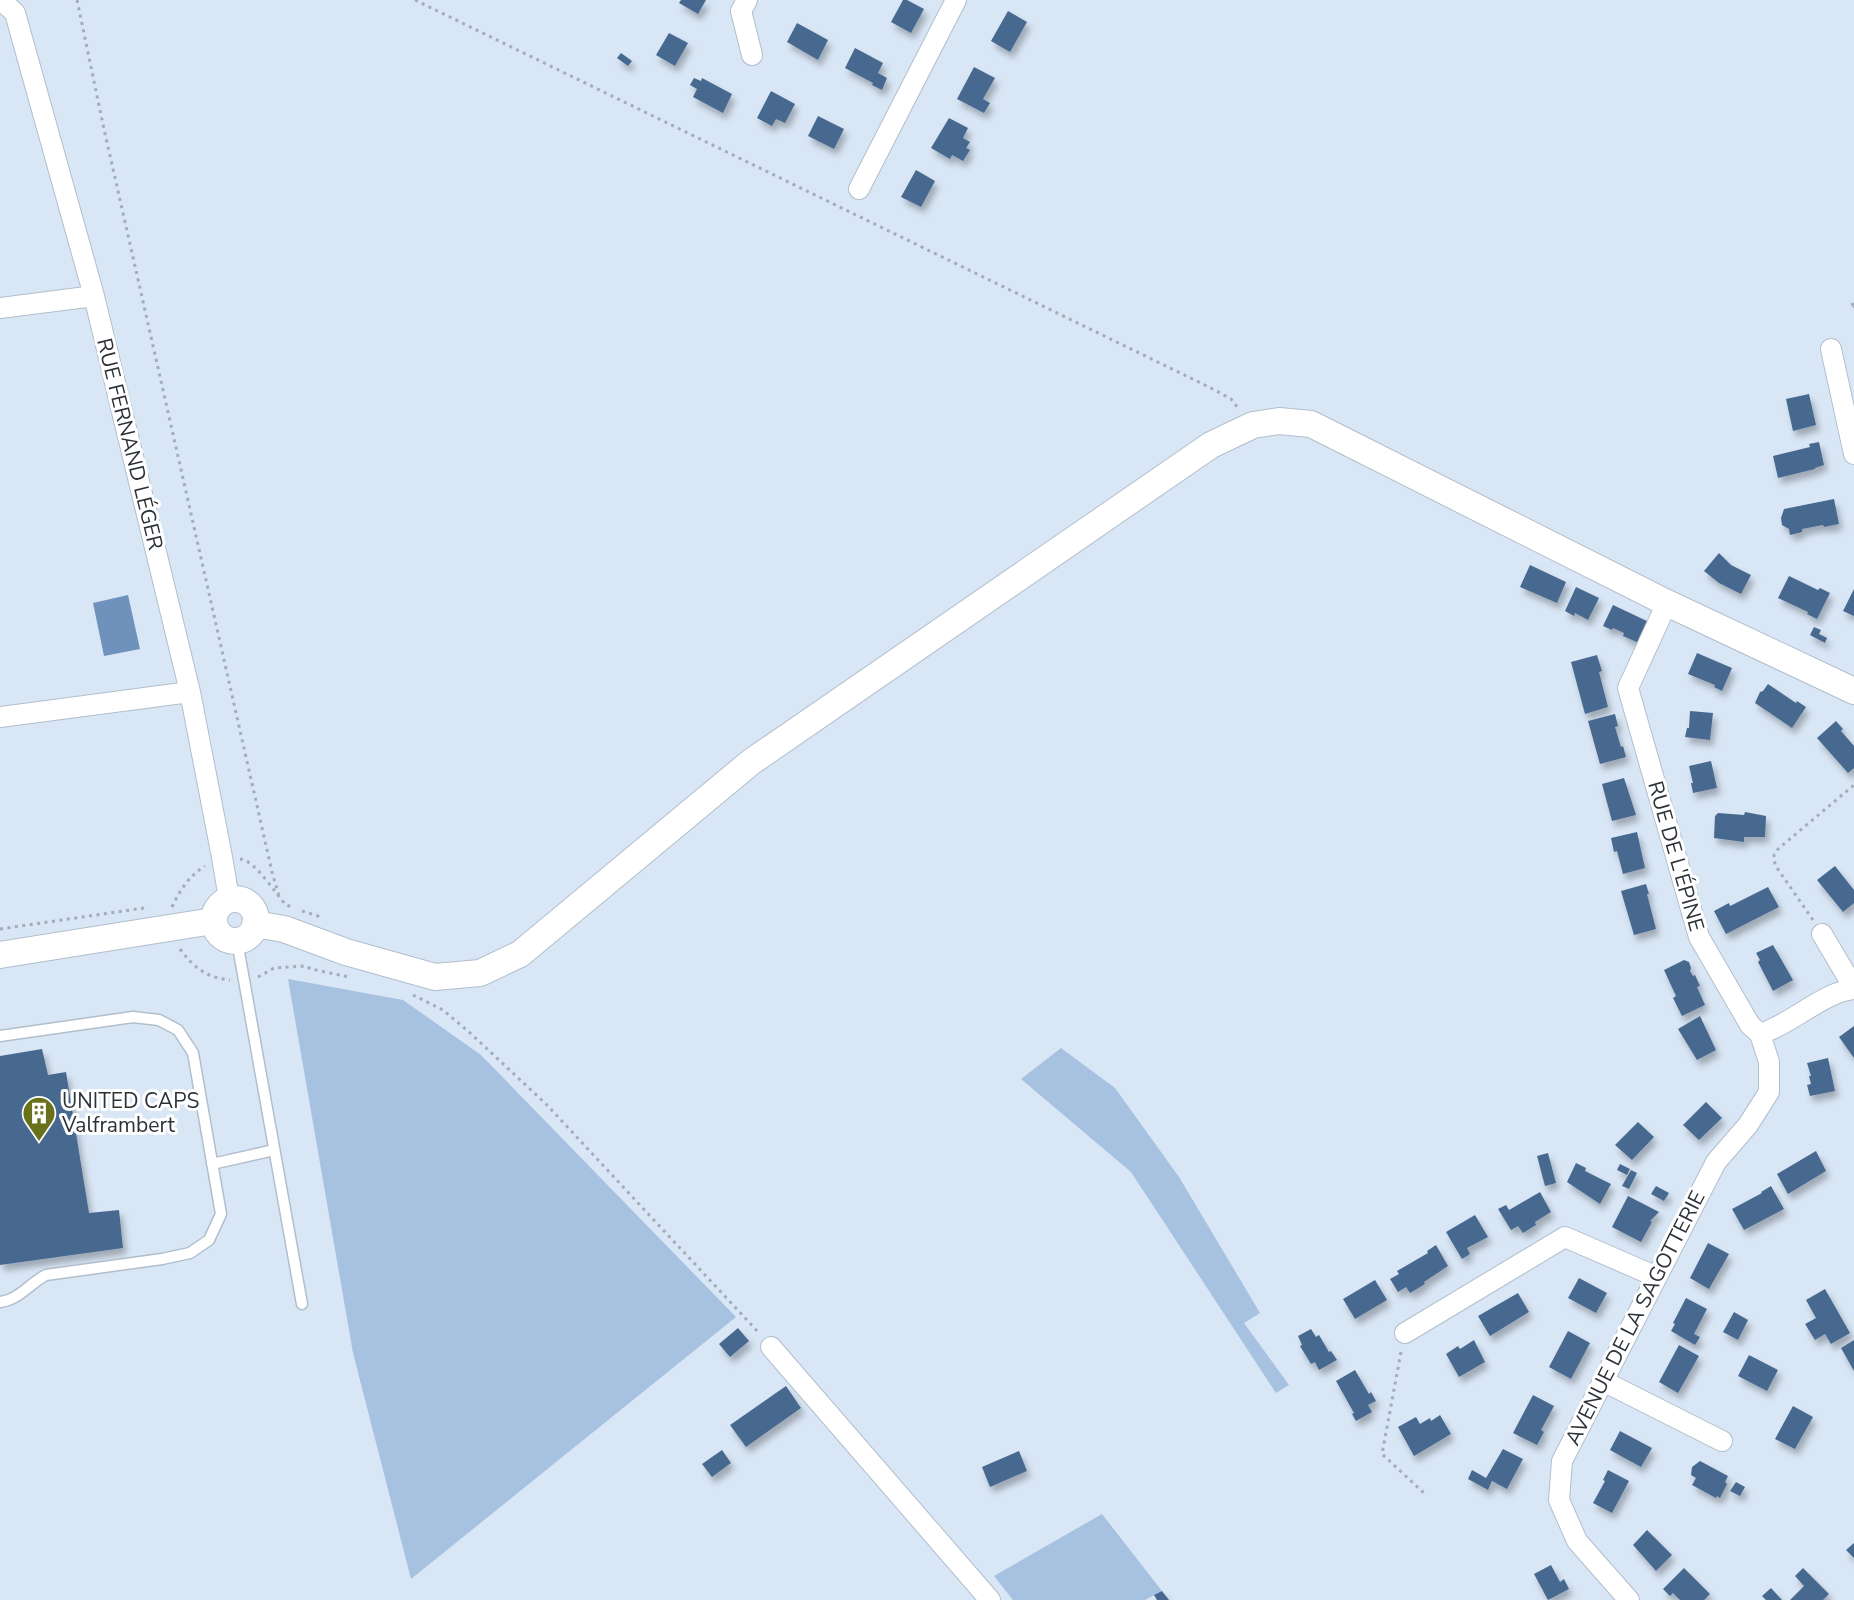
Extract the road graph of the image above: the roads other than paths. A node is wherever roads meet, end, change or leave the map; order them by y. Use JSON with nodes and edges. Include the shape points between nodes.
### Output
{"nodes":[{"id":1,"x":1,"y":0,"type":"edge"},
{"id":2,"x":747,"y":0,"type":"edge"},
{"id":3,"x":956,"y":0,"type":"edge"},
{"id":4,"x":752,"y":55,"type":"dead end"},
{"id":5,"x":859,"y":189,"type":"dead end"},
{"id":6,"x":94,"y":296,"type":"junction"},
{"id":7,"x":0,"y":308,"type":"edge"},
{"id":8,"x":1832,"y":349,"type":"dead end"},
{"id":9,"x":1854,"y":454,"type":"edge"},
{"id":10,"x":1667,"y":603,"type":"junction"},
{"id":11,"x":1854,"y":691,"type":"edge"},
{"id":12,"x":190,"y":692,"type":"junction"},
{"id":13,"x":0,"y":717,"type":"edge"},
{"id":14,"x":228,"y":899,"type":"junction"},
{"id":15,"x":213,"y":921,"type":"junction"},
{"id":16,"x":255,"y":924,"type":"junction"},
{"id":17,"x":1822,"y":934,"type":"road end"},
{"id":18,"x":237,"y":941,"type":"junction"},
{"id":19,"x":0,"y":956,"type":"edge"},
{"id":20,"x":1854,"y":988,"type":"edge"},
{"id":21,"x":1760,"y":1034,"type":"junction"},
{"id":22,"x":0,"y":1036,"type":"edge"},
{"id":23,"x":274,"y":1150,"type":"junction"},
{"id":24,"x":212,"y":1164,"type":"junction"},
{"id":25,"x":1657,"y":1277,"type":"junction"},
{"id":26,"x":0,"y":1302,"type":"edge"},
{"id":27,"x":302,"y":1304,"type":"dead end"},
{"id":28,"x":1405,"y":1334,"type":"road end"},
{"id":29,"x":771,"y":1347,"type":"road end"},
{"id":30,"x":1603,"y":1381,"type":"junction"},
{"id":31,"x":1722,"y":1441,"type":"dead end"},
{"id":32,"x":990,"y":1600,"type":"edge"},
{"id":33,"x":1629,"y":1600,"type":"edge"}],
"edges":[{"from":1,"to":6,"type":"street","name":"RUE FERNAND LÉGER","via":[[15,13]]},
{"from":2,"to":4,"type":"street","via":[[741,11]]},
{"from":3,"to":5,"type":"street"},
{"from":6,"to":7,"type":"street"},
{"from":6,"to":12,"type":"street","name":"RUE FERNAND LÉGER"},
{"from":8,"to":9,"type":"street"},
{"from":10,"to":11,"type":"street"},
{"from":10,"to":16,"type":"street","via":[[1311,424],[1279,421],[1253,425],[1211,445],[751,762],[520,954],[480,973],[435,976],[346,952],[284,929]]},
{"from":10,"to":21,"type":"street","name":"RUE DE L'ÉPINE","via":[[1628,688],[1699,937],[1750,1025]]},
{"from":12,"to":13,"type":"street"},
{"from":12,"to":14,"type":"street","name":"RUE FERNAND LÉGER"},
{"from":14,"to":15,"type":"street","via":[[217,908]]},
{"from":14,"to":16,"type":"street","via":[[249,904]]},
{"from":15,"to":18,"type":"street","via":[[219,934]]},
{"from":15,"to":19,"type":"street","via":[[165,917]]},
{"from":16,"to":18,"type":"street","via":[[249,936]]},
{"from":17,"to":20,"type":"street"},
{"from":18,"to":23,"type":"lane"},
{"from":20,"to":21,"type":"street","via":[[1839,991]]},
{"from":21,"to":25,"type":"street","name":"AVENUE DE LA SAGOTTERIE","via":[[1769,1062],[1769,1092],[1748,1125],[1716,1162]]},
{"from":22,"to":24,"type":"lane","via":[[132,1017],[159,1020],[178,1030],[193,1053]]},
{"from":23,"to":24,"type":"lane"},
{"from":23,"to":27,"type":"lane"},
{"from":24,"to":26,"type":"lane","via":[[221,1214],[209,1240],[190,1252],[171,1257],[46,1275],[21,1294]]},
{"from":25,"to":28,"type":"street","via":[[1566,1237]]},
{"from":25,"to":30,"type":"street","name":"AVENUE DE LA SAGOTTERIE"},
{"from":29,"to":32,"type":"street"},
{"from":30,"to":31,"type":"street"},
{"from":30,"to":33,"type":"street","name":"AVENUE DE LA SAGOTTERIE","via":[[1562,1461],[1558,1500],[1577,1541]]}]}
